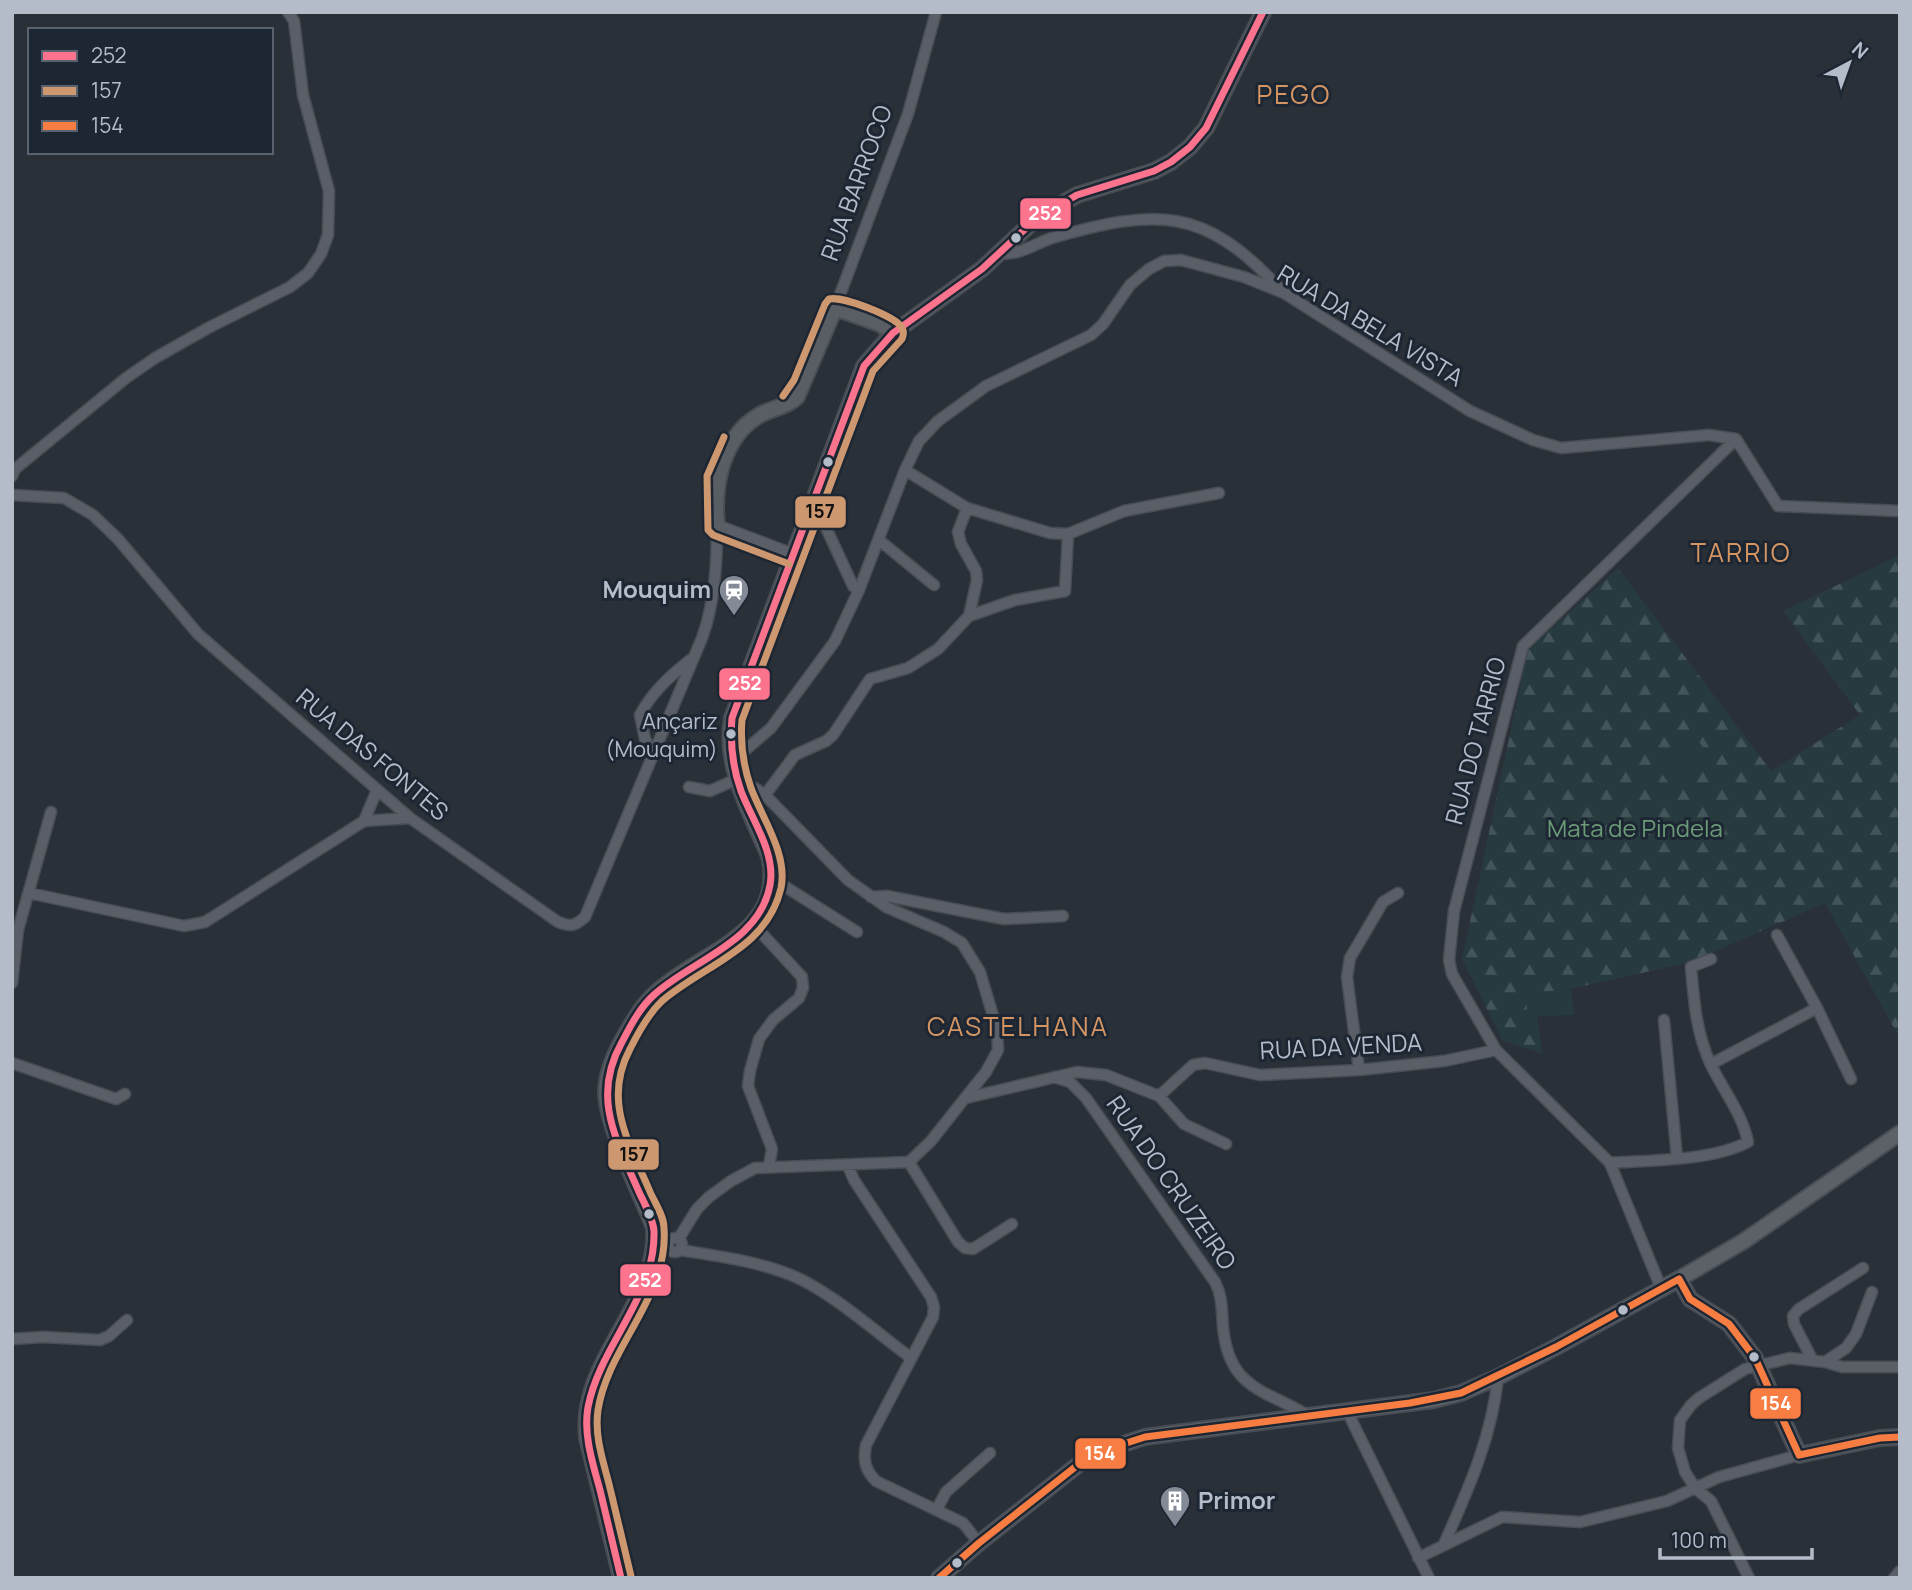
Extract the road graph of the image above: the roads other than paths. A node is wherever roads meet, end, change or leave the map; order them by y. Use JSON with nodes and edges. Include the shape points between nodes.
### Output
{"nodes":[{"id":1,"x":288,"y":12,"type":"edge"},
{"id":2,"x":936,"y":12,"type":"edge"},
{"id":3,"x":1263,"y":12,"type":"edge"},
{"id":4,"x":1001,"y":253,"type":"junction"},
{"id":5,"x":1284,"y":293,"type":"junction"},
{"id":6,"x":835,"y":309,"type":"junction"},
{"id":7,"x":893,"y":333,"type":"junction"},
{"id":8,"x":1736,"y":439,"type":"junction"},
{"id":9,"x":905,"y":470,"type":"junction"},
{"id":10,"x":12,"y":476,"type":"edge"},
{"id":11,"x":1219,"y":493,"type":"dead end"},
{"id":12,"x":12,"y":495,"type":"edge"},
{"id":13,"x":812,"y":508,"type":"junction"},
{"id":14,"x":967,"y":508,"type":"junction"},
{"id":15,"x":1900,"y":511,"type":"edge"},
{"id":16,"x":717,"y":525,"type":"junction"},
{"id":17,"x":1068,"y":534,"type":"junction"},
{"id":18,"x":879,"y":540,"type":"junction"},
{"id":19,"x":793,"y":554,"type":"junction"},
{"id":20,"x":934,"y":585,"type":"dead end"},
{"id":21,"x":859,"y":590,"type":"junction"},
{"id":22,"x":969,"y":616,"type":"junction"},
{"id":23,"x":693,"y":657,"type":"junction"},
{"id":24,"x":653,"y":756,"type":"junction"},
{"id":25,"x":732,"y":758,"type":"junction"},
{"id":26,"x":739,"y":784,"type":"junction"},
{"id":27,"x":689,"y":787,"type":"dead end"},
{"id":28,"x":377,"y":790,"type":"junction"},
{"id":29,"x":765,"y":795,"type":"junction"},
{"id":30,"x":51,"y":812,"type":"dead end"},
{"id":31,"x":410,"y":818,"type":"junction"},
{"id":32,"x":364,"y":821,"type":"junction"},
{"id":33,"x":773,"y":879,"type":"junction"},
{"id":34,"x":29,"y":893,"type":"junction"},
{"id":35,"x":1398,"y":893,"type":"dead end"},
{"id":36,"x":872,"y":897,"type":"junction"},
{"id":37,"x":1063,"y":916,"type":"dead end"},
{"id":38,"x":753,"y":925,"type":"junction"},
{"id":39,"x":857,"y":932,"type":"dead end"},
{"id":40,"x":1777,"y":935,"type":"dead end"},
{"id":41,"x":1711,"y":959,"type":"dead end"},
{"id":42,"x":12,"y":983,"type":"edge"},
{"id":43,"x":1817,"y":1009,"type":"junction"},
{"id":44,"x":1664,"y":1020,"type":"dead end"},
{"id":45,"x":1496,"y":1050,"type":"junction"},
{"id":46,"x":12,"y":1063,"type":"edge"},
{"id":47,"x":1711,"y":1064,"type":"junction"},
{"id":48,"x":1359,"y":1070,"type":"junction"},
{"id":49,"x":1051,"y":1076,"type":"junction"},
{"id":50,"x":1851,"y":1079,"type":"dead end"},
{"id":51,"x":124,"y":1094,"type":"dead end"},
{"id":52,"x":1159,"y":1096,"type":"junction"},
{"id":53,"x":965,"y":1098,"type":"junction"},
{"id":54,"x":1900,"y":1133,"type":"edge"},
{"id":55,"x":1226,"y":1144,"type":"dead end"},
{"id":56,"x":1677,"y":1158,"type":"junction"},
{"id":57,"x":909,"y":1162,"type":"junction"},
{"id":58,"x":1610,"y":1163,"type":"junction"},
{"id":59,"x":769,"y":1166,"type":"junction"},
{"id":60,"x":848,"y":1166,"type":"junction"},
{"id":61,"x":1012,"y":1224,"type":"dead end"},
{"id":62,"x":675,"y":1238,"type":"junction"},
{"id":63,"x":654,"y":1240,"type":"junction"},
{"id":64,"x":676,"y":1250,"type":"junction"},
{"id":65,"x":652,"y":1258,"type":"junction"},
{"id":66,"x":1863,"y":1268,"type":"dead end"},
{"id":67,"x":1679,"y":1279,"type":"junction"},
{"id":68,"x":1661,"y":1289,"type":"junction"},
{"id":69,"x":1872,"y":1292,"type":"dead end"},
{"id":70,"x":127,"y":1320,"type":"dead end"},
{"id":71,"x":12,"y":1339,"type":"edge"},
{"id":72,"x":911,"y":1358,"type":"junction"},
{"id":73,"x":1812,"y":1359,"type":"junction"},
{"id":74,"x":1825,"y":1362,"type":"junction"},
{"id":75,"x":1759,"y":1365,"type":"junction"},
{"id":76,"x":1900,"y":1367,"type":"edge"},
{"id":77,"x":1498,"y":1377,"type":"junction"},
{"id":78,"x":1347,"y":1411,"type":"junction"},
{"id":79,"x":1310,"y":1416,"type":"junction"},
{"id":80,"x":1900,"y":1437,"type":"edge"},
{"id":81,"x":990,"y":1453,"type":"dead end"},
{"id":82,"x":1799,"y":1455,"type":"junction"},
{"id":83,"x":1696,"y":1489,"type":"junction"},
{"id":84,"x":937,"y":1509,"type":"junction"},
{"id":85,"x":979,"y":1543,"type":"junction"},
{"id":86,"x":1444,"y":1544,"type":"junction"},
{"id":87,"x":1418,"y":1558,"type":"junction"},
{"id":88,"x":1900,"y":1571,"type":"edge"},
{"id":89,"x":621,"y":1578,"type":"edge"},
{"id":90,"x":939,"y":1578,"type":"edge"},
{"id":91,"x":1429,"y":1578,"type":"edge"},
{"id":92,"x":1749,"y":1578,"type":"edge"},
{"id":93,"x":1894,"y":1578,"type":"edge"}],
"edges":[{"from":1,"to":10,"type":"street","via":[[294,21],[303,95],[329,191],[328,235],[321,254],[290,287],[208,328],[126,378]]},
{"from":2,"to":6,"type":"street","name":"RUA BARROCO","via":[[908,114]]},
{"from":3,"to":4,"type":"street","via":[[1206,128],[1190,147],[1154,170],[1058,205],[1037,218]]},
{"from":4,"to":5,"type":"street","via":[[1017,253],[1097,226],[1155,218],[1182,221],[1214,233]]},
{"from":4,"to":7,"type":"street"},
{"from":5,"to":8,"type":"street","name":"RUA DA BELA VISTA","via":[[1470,411],[1532,440],[1561,448],[1709,435]]},
{"from":5,"to":9,"type":"street","name":"RUA DA BELA VISTA","via":[[1181,260],[1149,268],[1091,335],[986,386],[938,421],[919,441]]},
{"from":6,"to":7,"type":"street"},
{"from":6,"to":16,"type":"street","name":"RUA BARROCO","via":[[797,397],[757,417],[727,453],[717,478]]},
{"from":7,"to":13,"type":"street","via":[[864,366]]},
{"from":8,"to":15,"type":"street","via":[[1778,506]]},
{"from":8,"to":45,"type":"street","name":"RUA DO TARRIO","via":[[1523,646],[1454,911],[1449,960],[1452,974]]},
{"from":9,"to":14,"type":"street"},
{"from":9,"to":18,"type":"street","name":"RUA DA BELA VISTA"},
{"from":11,"to":17,"type":"street","via":[[1124,511]]},
{"from":12,"to":28,"type":"street","name":"RUA DAS FONTES","via":[[64,498],[93,515],[198,634]]},
{"from":13,"to":19,"type":"street"},
{"from":13,"to":21,"type":"street"},
{"from":14,"to":17,"type":"street","via":[[1050,533]]},
{"from":14,"to":22,"type":"street","via":[[958,532],[976,571]]},
{"from":16,"to":19,"type":"street"},
{"from":16,"to":23,"type":"street","name":"RUA BARROCO","via":[[710,617]]},
{"from":17,"to":22,"type":"street","via":[[1065,591],[1015,600]]},
{"from":18,"to":20,"type":"street"},
{"from":18,"to":21,"type":"street","name":"RUA DA BELA VISTA"},
{"from":19,"to":25,"type":"street","via":[[735,706],[730,731]]},
{"from":21,"to":25,"type":"street","name":"RUA DA BELA VISTA","via":[[835,641],[771,728]]},
{"from":22,"to":29,"type":"street","via":[[938,649],[908,668],[870,679],[833,735],[795,755]]},
{"from":23,"to":24,"type":"street","name":"RUA BARROCO"},
{"from":23,"to":24,"type":"street","name":"RUA BARROCO","via":[[665,680],[640,715]]},
{"from":24,"to":31,"type":"street","name":"RUA DAS FONTES","via":[[585,917],[577,925],[558,922]]},
{"from":25,"to":26,"type":"street"},
{"from":26,"to":27,"type":"street","via":[[710,791]]},
{"from":26,"to":29,"type":"street"},
{"from":26,"to":33,"type":"street","via":[[769,856]]},
{"from":28,"to":31,"type":"street","name":"RUA DAS FONTES"},
{"from":28,"to":32,"type":"street"},
{"from":29,"to":36,"type":"street","via":[[848,880]]},
{"from":30,"to":34,"type":"street"},
{"from":31,"to":32,"type":"street"},
{"from":32,"to":34,"type":"street","via":[[205,922],[184,926]]},
{"from":33,"to":38,"type":"street","via":[[765,909]]},
{"from":33,"to":39,"type":"street"},
{"from":34,"to":42,"type":"street","via":[[18,930]]},
{"from":35,"to":48,"type":"street","via":[[1383,902],[1350,958],[1347,977]]},
{"from":36,"to":37,"type":"street","via":[[887,895],[1004,919]]},
{"from":36,"to":53,"type":"street","via":[[962,943],[981,972],[998,1029],[998,1050]]},
{"from":38,"to":59,"type":"street","via":[[802,977],[803,988],[799,998],[759,1039],[750,1071],[748,1086],[772,1149]]},
{"from":38,"to":63,"type":"street","via":[[655,993],[629,1028],[610,1070],[606,1091],[610,1114],[654,1228]]},
{"from":40,"to":43,"type":"street"},
{"from":41,"to":47,"type":"street","via":[[1691,967],[1696,1024]]},
{"from":43,"to":47,"type":"street"},
{"from":43,"to":50,"type":"street"},
{"from":44,"to":56,"type":"street"},
{"from":45,"to":48,"type":"street","name":"RUA DA VENDA"},
{"from":45,"to":58,"type":"street"},
{"from":46,"to":51,"type":"street","via":[[116,1099]]},
{"from":47,"to":56,"type":"street","via":[[1745,1125],[1748,1142],[1734,1149]]},
{"from":48,"to":52,"type":"street","name":"RUA DA VENDA","via":[[1260,1075],[1205,1063],[1193,1065]]},
{"from":49,"to":52,"type":"street","via":[[1077,1072],[1106,1076]]},
{"from":49,"to":53,"type":"street"},
{"from":49,"to":79,"type":"street","name":"RUA DO CRUZEIRO","via":[[1070,1082],[1086,1098],[1215,1282],[1222,1302],[1226,1349],[1244,1381]]},
{"from":52,"to":55,"type":"street","via":[[1184,1124]]},
{"from":53,"to":57,"type":"street"},
{"from":54,"to":67,"type":"main road","via":[[1744,1241]]},
{"from":56,"to":58,"type":"street"},
{"from":57,"to":60,"type":"street"},
{"from":57,"to":61,"type":"street","via":[[965,1248],[973,1249]]},
{"from":58,"to":68,"type":"street"},
{"from":59,"to":60,"type":"street"},
{"from":59,"to":62,"type":"street","via":[[755,1168],[709,1197]]},
{"from":60,"to":72,"type":"street","via":[[931,1297],[933,1317]]},
{"from":62,"to":63,"type":"street"},
{"from":62,"to":64,"type":"street","via":[[683,1244]]},
{"from":63,"to":65,"type":"street"},
{"from":64,"to":65,"type":"street"},
{"from":64,"to":72,"type":"street","via":[[792,1275]]},
{"from":65,"to":89,"type":"street","via":[[590,1390],[585,1419]]},
{"from":66,"to":73,"type":"street","via":[[1793,1316]]},
{"from":67,"to":68,"type":"main road"},
{"from":67,"to":75,"type":"street","via":[[1690,1298],[1729,1325]]},
{"from":68,"to":77,"type":"main road"},
{"from":69,"to":74,"type":"street","via":[[1856,1334],[1846,1348]]},
{"from":70,"to":71,"type":"street","via":[[100,1340]]},
{"from":72,"to":84,"type":"street","via":[[866,1445],[865,1463],[876,1481]]},
{"from":73,"to":74,"type":"street"},
{"from":73,"to":75,"type":"street"},
{"from":74,"to":76,"type":"street","via":[[1842,1367]]},
{"from":75,"to":82,"type":"street"},
{"from":75,"to":83,"type":"street","via":[[1715,1386],[1680,1420],[1678,1448]]},
{"from":77,"to":78,"type":"main road","via":[[1434,1400]]},
{"from":77,"to":86,"type":"street","via":[[1483,1454]]},
{"from":78,"to":79,"type":"main road"},
{"from":78,"to":87,"type":"street"},
{"from":79,"to":85,"type":"main road","via":[[1155,1436],[1114,1447],[1079,1464]]},
{"from":80,"to":82,"type":"street"},
{"from":81,"to":84,"type":"street","via":[[946,1492]]},
{"from":82,"to":83,"type":"street","via":[[1719,1477]]},
{"from":83,"to":86,"type":"street","via":[[1667,1501],[1580,1522],[1502,1517]]},
{"from":83,"to":92,"type":"street","via":[[1711,1501]]},
{"from":84,"to":85,"type":"street","via":[[962,1523]]},
{"from":85,"to":90,"type":"main road"},
{"from":86,"to":87,"type":"street"},
{"from":87,"to":91,"type":"street"},
{"from":88,"to":93,"type":"street"}]}
